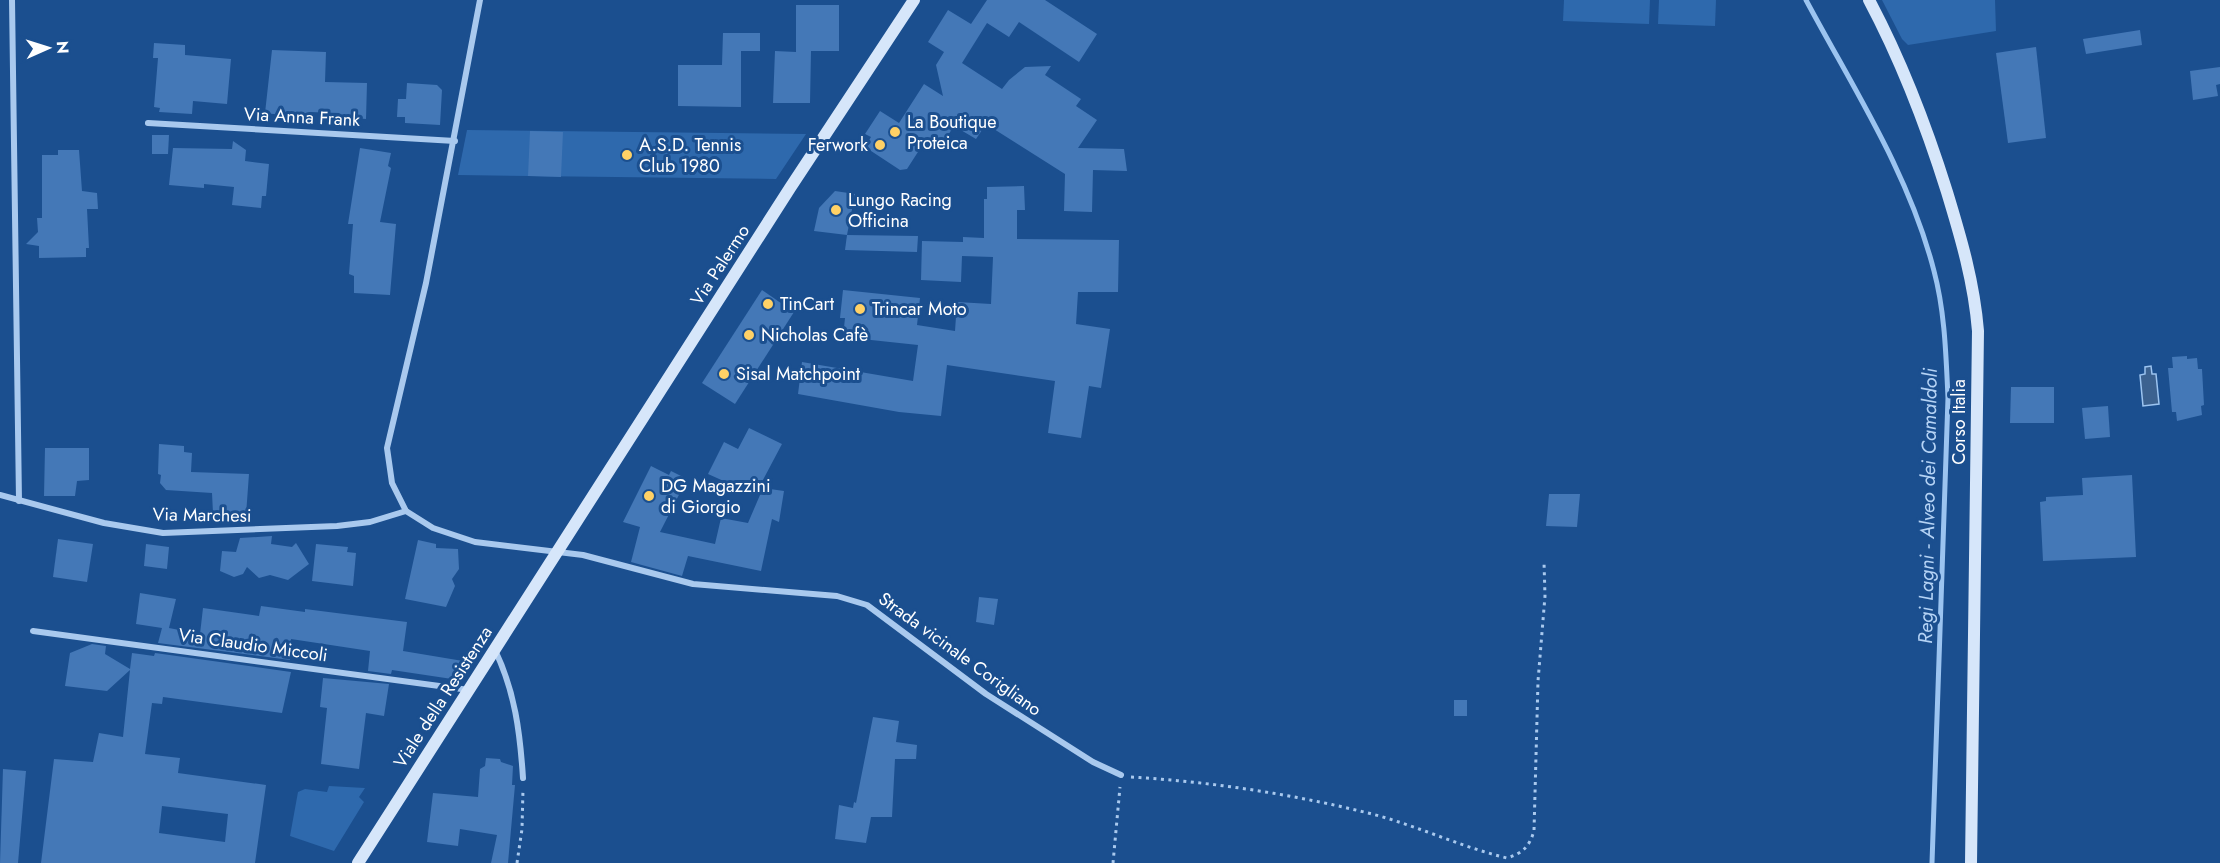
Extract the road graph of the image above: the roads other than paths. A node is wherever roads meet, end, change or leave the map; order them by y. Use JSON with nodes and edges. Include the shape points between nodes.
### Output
{"nodes":[{"id":1,"x":12,"y":0,"type":"edge"},
{"id":2,"x":480,"y":0,"type":"edge"},
{"id":3,"x":914,"y":0,"type":"edge"},
{"id":4,"x":1869,"y":0,"type":"edge"},
{"id":5,"x":148,"y":123,"type":"dead end"},
{"id":6,"x":454,"y":141,"type":"junction"},
{"id":7,"x":0,"y":495,"type":"edge"},
{"id":8,"x":20,"y":501,"type":"junction"},
{"id":9,"x":406,"y":511,"type":"junction"},
{"id":10,"x":558,"y":551,"type":"junction"},
{"id":11,"x":33,"y":631,"type":"dead end"},
{"id":12,"x":495,"y":649,"type":"junction"},
{"id":13,"x":469,"y":690,"type":"junction"},
{"id":14,"x":1121,"y":776,"type":"road end"},
{"id":15,"x":523,"y":778,"type":"road end"},
{"id":16,"x":358,"y":863,"type":"edge"},
{"id":17,"x":1971,"y":863,"type":"edge"}],
"edges":[{"from":1,"to":8,"type":"street"},
{"from":2,"to":6,"type":"street"},
{"from":3,"to":10,"type":"main road","name":"Via Palermo"},
{"from":4,"to":17,"type":"main road","name":"Corso Italia","via":[[1899,57],[1926,126],[1974,289],[1978,343]]},
{"from":5,"to":6,"type":"street","name":"Via Anna Frank"},
{"from":6,"to":9,"type":"street","via":[[387,448],[392,483]]},
{"from":7,"to":8,"type":"street","name":"Via Marchesi"},
{"from":8,"to":9,"type":"street","name":"Via Marchesi","via":[[104,523],[163,532],[337,526],[370,522]]},
{"from":9,"to":10,"type":"street","name":"Strada vicinale Corigliano","via":[[451,536]]},
{"from":10,"to":12,"type":"main road","name":"Viale della Resistenza"},
{"from":10,"to":14,"type":"street","name":"Strada vicinale Corigliano","via":[[693,584],[837,596],[867,605],[986,694]]},
{"from":11,"to":13,"type":"street","name":"Via Claudio Miccoli"},
{"from":12,"to":13,"type":"main road","name":"Viale della Resistenza"},
{"from":12,"to":15,"type":"street","via":[[508,678],[519,721]]},
{"from":13,"to":16,"type":"main road","name":"Viale della Resistenza"}]}
